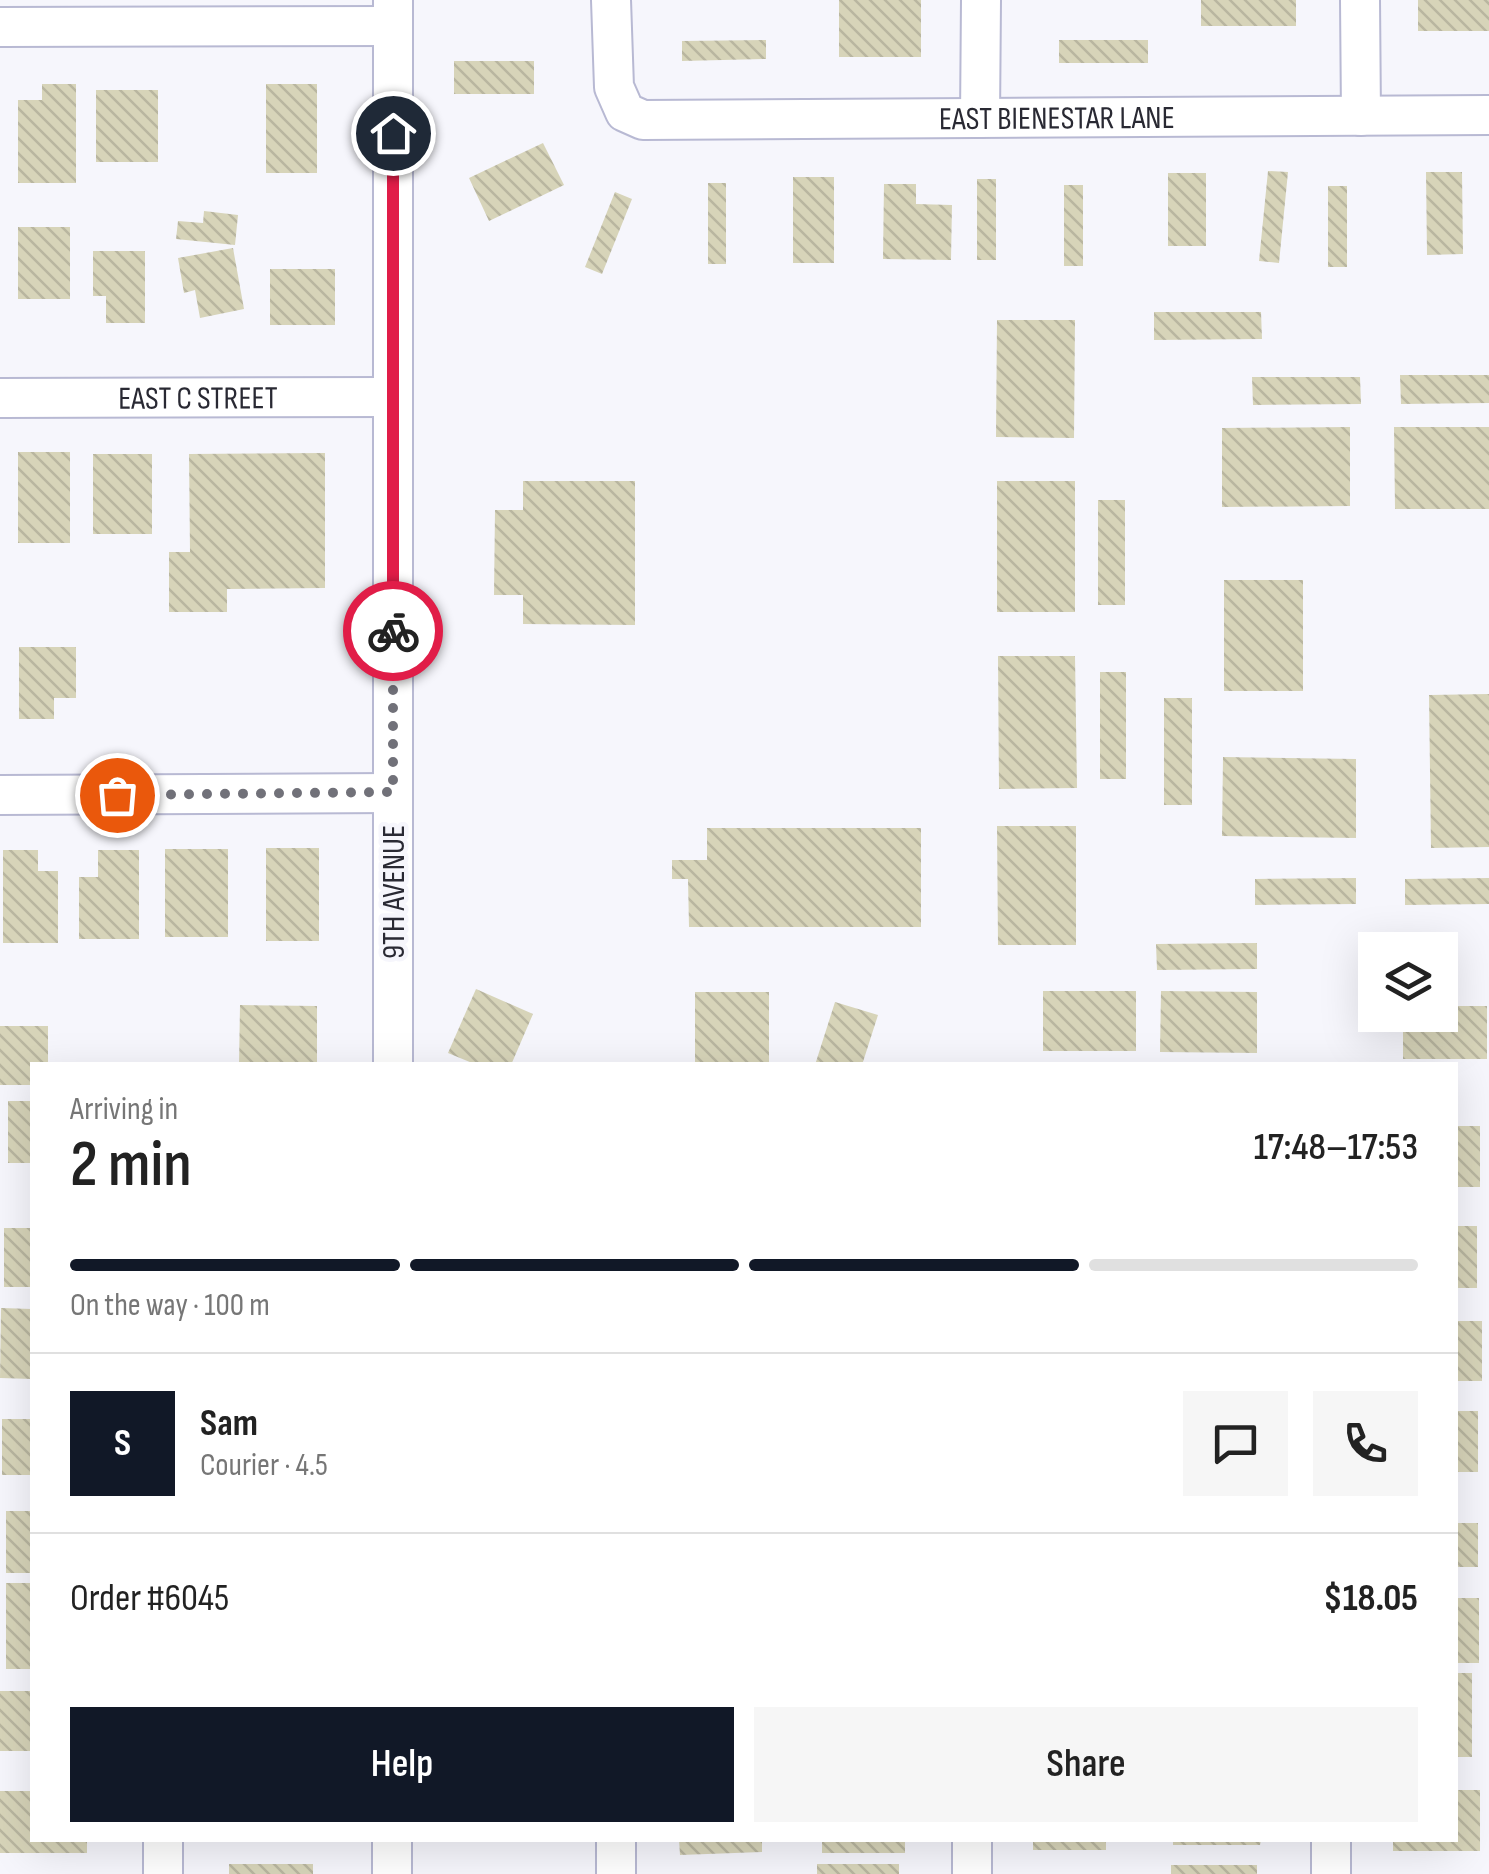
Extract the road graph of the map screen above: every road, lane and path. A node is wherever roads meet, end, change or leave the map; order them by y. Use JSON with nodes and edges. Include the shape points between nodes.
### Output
{"nodes":[{"id":1,"x":611,"y":0,"type":"edge"},
{"id":2,"x":981,"y":0,"type":"edge"},
{"id":3,"x":1360,"y":0,"type":"edge"},
{"id":4,"x":393,"y":13,"type":"edge"},
{"id":5,"x":0,"y":27,"type":"edge"},
{"id":6,"x":1360,"y":116,"type":"junction"},
{"id":7,"x":1489,"y":116,"type":"edge"},
{"id":8,"x":980,"y":118,"type":"junction"},
{"id":9,"x":393,"y":396,"type":"junction"},
{"id":10,"x":0,"y":398,"type":"edge"},
{"id":11,"x":393,"y":792,"type":"junction"},
{"id":12,"x":0,"y":794,"type":"edge"},
{"id":13,"x":393,"y":1062,"type":"edge"},
{"id":14,"x":163,"y":1842,"type":"edge"},
{"id":15,"x":392,"y":1842,"type":"edge"},
{"id":16,"x":616,"y":1842,"type":"edge"},
{"id":17,"x":972,"y":1842,"type":"edge"},
{"id":18,"x":1332,"y":1842,"type":"edge"},
{"id":19,"x":163,"y":1874,"type":"edge"},
{"id":20,"x":392,"y":1874,"type":"edge"},
{"id":21,"x":616,"y":1874,"type":"edge"},
{"id":22,"x":972,"y":1874,"type":"edge"},
{"id":23,"x":1332,"y":1874,"type":"edge"}],
"edges":[{"from":1,"to":8,"type":"street","name":"EAST BIENESTAR LANE","via":[[614,87],[625,112],[642,120]]},
{"from":2,"to":8,"type":"street"},
{"from":3,"to":6,"type":"street"},
{"from":4,"to":5,"type":"street"},
{"from":4,"to":9,"type":"street","name":"9TH AVENUE"},
{"from":6,"to":7,"type":"street","name":"EAST BIENESTAR LANE"},
{"from":6,"to":8,"type":"street","name":"EAST BIENESTAR LANE"},
{"from":9,"to":10,"type":"street","name":"EAST C STREET"},
{"from":9,"to":11,"type":"street","name":"9TH AVENUE"},
{"from":11,"to":12,"type":"street"},
{"from":11,"to":13,"type":"street","name":"9TH AVENUE"},
{"from":14,"to":19,"type":"street"},
{"from":15,"to":20,"type":"street"},
{"from":16,"to":21,"type":"street"},
{"from":17,"to":22,"type":"street"},
{"from":18,"to":23,"type":"street"}]}
